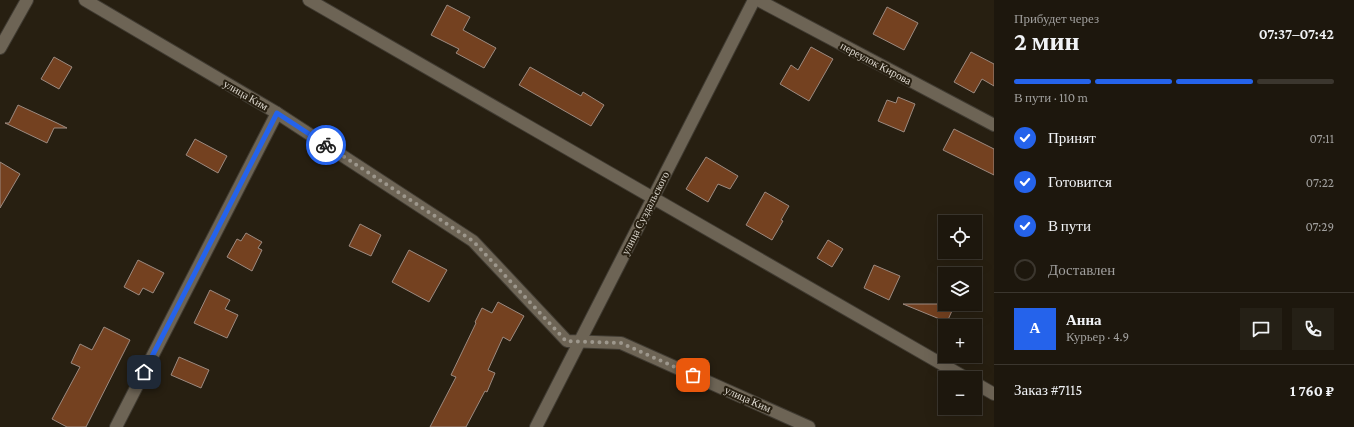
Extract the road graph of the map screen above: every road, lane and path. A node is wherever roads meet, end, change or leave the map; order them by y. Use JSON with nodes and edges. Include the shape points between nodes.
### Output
{"nodes":[{"id":1,"x":26,"y":0,"type":"edge"},
{"id":2,"x":85,"y":0,"type":"edge"},
{"id":3,"x":309,"y":0,"type":"edge"},
{"id":4,"x":754,"y":0,"type":"edge"},
{"id":5,"x":758,"y":0,"type":"edge"},
{"id":6,"x":0,"y":48,"type":"edge"},
{"id":7,"x":277,"y":113,"type":"junction"},
{"id":8,"x":994,"y":125,"type":"edge"},
{"id":9,"x":653,"y":198,"type":"junction"},
{"id":10,"x":580,"y":341,"type":"junction"},
{"id":11,"x":954,"y":371,"type":"edge"},
{"id":12,"x":982,"y":388,"type":"edge"},
{"id":13,"x":994,"y":394,"type":"edge"},
{"id":14,"x":116,"y":427,"type":"edge"},
{"id":15,"x":536,"y":427,"type":"edge"},
{"id":16,"x":809,"y":427,"type":"edge"}],
"edges":[{"from":1,"to":6,"type":"street"},
{"from":2,"to":7,"type":"street","name":"улица Ким"},
{"from":3,"to":9,"type":"street"},
{"from":4,"to":9,"type":"street","name":"улица Суздальского"},
{"from":5,"to":8,"type":"street","name":"переулок Кирова"},
{"from":7,"to":10,"type":"street","name":"улица Ким","via":[[473,241],[566,341]]},
{"from":7,"to":14,"type":"street"},
{"from":9,"to":10,"type":"street","name":"улица Суздальского"},
{"from":9,"to":11,"type":"street"},
{"from":10,"to":15,"type":"street","name":"улица Суздальского"},
{"from":10,"to":16,"type":"street","name":"улица Ким","via":[[621,343]]},
{"from":12,"to":13,"type":"street"}]}
